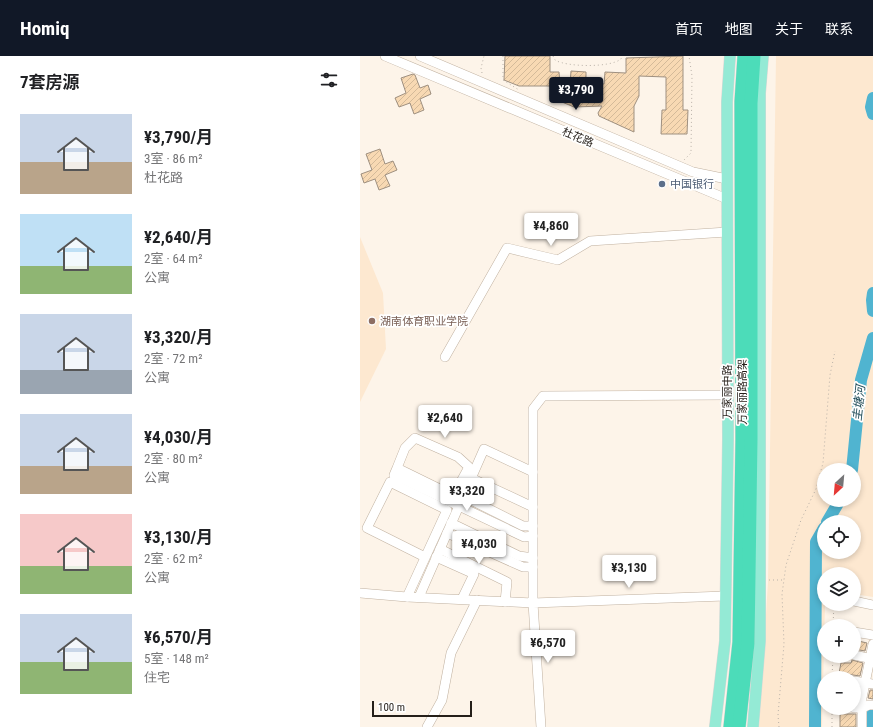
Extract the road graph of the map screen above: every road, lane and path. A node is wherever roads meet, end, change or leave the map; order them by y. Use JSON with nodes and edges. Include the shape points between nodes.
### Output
{"nodes":[{"id":1,"x":385,"y":56,"type":"edge"},
{"id":2,"x":420,"y":56,"type":"edge"},
{"id":3,"x":553,"y":56,"type":"edge"},
{"id":4,"x":622,"y":56,"type":"edge"},
{"id":5,"x":690,"y":56,"type":"edge"},
{"id":6,"x":730,"y":56,"type":"edge"},
{"id":7,"x":744,"y":56,"type":"edge"},
{"id":8,"x":754,"y":56,"type":"edge"},
{"id":9,"x":762,"y":56,"type":"edge"},
{"id":10,"x":683,"y":162,"type":"dead end"},
{"id":11,"x":727,"y":179,"type":"junction"},
{"id":12,"x":727,"y":200,"type":"junction"},
{"id":13,"x":727,"y":232,"type":"junction"},
{"id":14,"x":835,"y":351,"type":"dead end"},
{"id":15,"x":445,"y":357,"type":"dead end"},
{"id":16,"x":727,"y":395,"type":"junction"},
{"id":17,"x":533,"y":472,"type":"junction"},
{"id":18,"x":394,"y":475,"type":"junction"},
{"id":19,"x":471,"y":478,"type":"junction"},
{"id":20,"x":463,"y":496,"type":"junction"},
{"id":21,"x":459,"y":506,"type":"junction"},
{"id":22,"x":533,"y":507,"type":"junction"},
{"id":23,"x":451,"y":523,"type":"junction"},
{"id":24,"x":364,"y":527,"type":"edge"},
{"id":25,"x":533,"y":531,"type":"junction"},
{"id":26,"x":447,"y":533,"type":"junction"},
{"id":27,"x":438,"y":553,"type":"junction"},
{"id":28,"x":425,"y":557,"type":"junction"},
{"id":29,"x":533,"y":562,"type":"junction"},
{"id":30,"x":475,"y":571,"type":"junction"},
{"id":31,"x":760,"y":580,"type":"junction"},
{"id":32,"x":784,"y":580,"type":"junction"},
{"id":33,"x":360,"y":593,"type":"edge"},
{"id":34,"x":725,"y":596,"type":"junction"},
{"id":35,"x":407,"y":597,"type":"junction"},
{"id":36,"x":419,"y":597,"type":"junction"},
{"id":37,"x":462,"y":600,"type":"junction"},
{"id":38,"x":477,"y":600,"type":"junction"},
{"id":39,"x":505,"y":602,"type":"junction"},
{"id":40,"x":861,"y":602,"type":"edge"},
{"id":41,"x":534,"y":603,"type":"junction"},
{"id":42,"x":873,"y":605,"type":"edge"},
{"id":43,"x":861,"y":633,"type":"edge"},
{"id":44,"x":873,"y":635,"type":"edge"},
{"id":45,"x":873,"y":644,"type":"edge"},
{"id":46,"x":861,"y":657,"type":"edge"},
{"id":47,"x":872,"y":659,"type":"edge"},
{"id":48,"x":870,"y":684,"type":"edge"},
{"id":49,"x":861,"y":700,"type":"edge"},
{"id":50,"x":873,"y":705,"type":"edge"},
{"id":51,"x":861,"y":707,"type":"edge"},
{"id":52,"x":832,"y":715,"type":"edge"},
{"id":53,"x":859,"y":715,"type":"edge"},
{"id":54,"x":427,"y":727,"type":"edge"},
{"id":55,"x":541,"y":727,"type":"edge"},
{"id":56,"x":715,"y":727,"type":"edge"},
{"id":57,"x":730,"y":727,"type":"edge"},
{"id":58,"x":739,"y":727,"type":"edge"},
{"id":59,"x":753,"y":727,"type":"edge"},
{"id":60,"x":779,"y":727,"type":"edge"},
{"id":61,"x":832,"y":727,"type":"edge"},
{"id":62,"x":862,"y":727,"type":"edge"}],
"edges":[{"from":1,"to":12,"type":"street","name":"杜花路"},
{"from":2,"to":11,"type":"street","name":"杜花路","via":[[693,172]]},
{"from":3,"to":4,"type":"path","via":[[554,60],[560,63],[595,66],[618,62]]},
{"from":5,"to":10,"type":"path","via":[[691,153]]},
{"from":6,"to":11,"type":"main road","name":"万家丽中路"},
{"from":7,"to":57,"type":"highway","name":"万家丽路高架","via":[[741,102],[742,439],[739,642]]},
{"from":8,"to":58,"type":"highway","name":"万家丽路高架","via":[[751,102],[748,643]]},
{"from":9,"to":31,"type":"main road"},
{"from":11,"to":12,"type":"main road","name":"万家丽中路"},
{"from":12,"to":13,"type":"main road","name":"万家丽中路"},
{"from":13,"to":15,"type":"street","via":[[590,241],[558,260],[507,248]]},
{"from":13,"to":16,"type":"main road","name":"万家丽中路"},
{"from":14,"to":32,"type":"path","via":[[830,375],[823,463],[816,489],[792,545]]},
{"from":16,"to":17,"type":"street","via":[[543,396],[533,408]]},
{"from":16,"to":34,"type":"main road","name":"万家丽中路"},
{"from":17,"to":19,"type":"street","via":[[484,449]]},
{"from":17,"to":22,"type":"street"},
{"from":18,"to":18,"type":"street","via":[[446,492],[457,490],[469,467],[458,456],[415,438],[405,448]]},
{"from":18,"to":21,"type":"street"},
{"from":18,"to":24,"type":"street"},
{"from":18,"to":28,"type":"street","via":[[447,510]]},
{"from":19,"to":20,"type":"street"},
{"from":19,"to":22,"type":"street"},
{"from":20,"to":21,"type":"street"},
{"from":20,"to":25,"type":"street"},
{"from":21,"to":23,"type":"street"},
{"from":21,"to":25,"type":"street","via":[[524,537]]},
{"from":22,"to":25,"type":"street"},
{"from":23,"to":26,"type":"street"},
{"from":23,"to":29,"type":"street"},
{"from":24,"to":28,"type":"street"},
{"from":25,"to":29,"type":"street"},
{"from":26,"to":27,"type":"street"},
{"from":26,"to":29,"type":"street","via":[[524,566]]},
{"from":27,"to":30,"type":"street"},
{"from":27,"to":36,"type":"street"},
{"from":28,"to":35,"type":"street"},
{"from":29,"to":41,"type":"street"},
{"from":30,"to":37,"type":"street"},
{"from":30,"to":39,"type":"street","via":[[507,582]]},
{"from":31,"to":32,"type":"path"},
{"from":31,"to":59,"type":"main road","via":[[760,641]]},
{"from":32,"to":60,"type":"path","via":[[784,644]]},
{"from":33,"to":35,"type":"street"},
{"from":34,"to":41,"type":"street"},
{"from":34,"to":56,"type":"main road","name":"万家丽中路","via":[[724,642]]},
{"from":35,"to":36,"type":"street"},
{"from":36,"to":37,"type":"street"},
{"from":37,"to":38,"type":"street"},
{"from":38,"to":39,"type":"street"},
{"from":38,"to":54,"type":"street","via":[[451,653],[442,700]]},
{"from":39,"to":41,"type":"street"},
{"from":40,"to":42,"type":"street"},
{"from":41,"to":55,"type":"street"},
{"from":43,"to":44,"type":"street"},
{"from":45,"to":47,"type":"street"},
{"from":46,"to":47,"type":"street"},
{"from":47,"to":48,"type":"street"},
{"from":48,"to":49,"type":"street"},
{"from":50,"to":51,"type":"street"},
{"from":52,"to":61,"type":"path"},
{"from":53,"to":62,"type":"street"}]}
